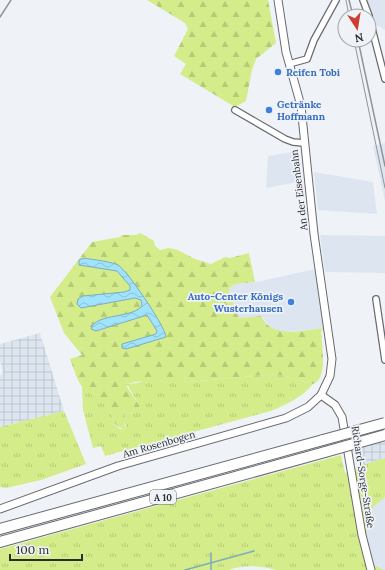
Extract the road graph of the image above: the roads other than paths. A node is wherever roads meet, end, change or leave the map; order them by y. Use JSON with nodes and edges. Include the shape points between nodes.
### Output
{"nodes":[{"id":1,"x":278,"y":0,"type":"edge"},
{"id":2,"x":336,"y":0,"type":"edge"},
{"id":3,"x":377,"y":48,"type":"edge"},
{"id":4,"x":290,"y":64,"type":"junction"},
{"id":5,"x":385,"y":79,"type":"edge"},
{"id":6,"x":235,"y":110,"type":"dead end"},
{"id":7,"x":304,"y":143,"type":"junction"},
{"id":8,"x":376,"y":299,"type":"dead end"},
{"id":9,"x":385,"y":360,"type":"edge"},
{"id":10,"x":321,"y":395,"type":"junction"},
{"id":11,"x":385,"y":423,"type":"edge"},
{"id":12,"x":385,"y":435,"type":"edge"},
{"id":13,"x":0,"y":508,"type":"edge"},
{"id":14,"x":0,"y":529,"type":"edge"},
{"id":15,"x":0,"y":542,"type":"edge"},
{"id":16,"x":371,"y":570,"type":"edge"}],
"edges":[{"from":1,"to":4,"type":"main road","name":"An der Eisenbahn"},
{"from":2,"to":4,"type":"street","via":[[314,40],[307,59]]},
{"from":3,"to":5,"type":"street"},
{"from":4,"to":7,"type":"main road","name":"An der Eisenbahn","via":[[301,106]]},
{"from":6,"to":7,"type":"street","via":[[285,139]]},
{"from":7,"to":10,"type":"main road","name":"An der Eisenbahn","via":[[332,357],[330,376]]},
{"from":8,"to":9,"type":"street"},
{"from":10,"to":13,"type":"main road","name":"Am Rosenbogen","via":[[308,407],[286,418],[118,466]]},
{"from":10,"to":16,"type":"main road","name":"Richard-Sorge-Straße","via":[[335,405],[342,417],[362,535]]},
{"from":11,"to":14,"type":"highway","number":"A 10","bridge":true},
{"from":12,"to":15,"type":"highway","number":"A 10","bridge":true}]}
